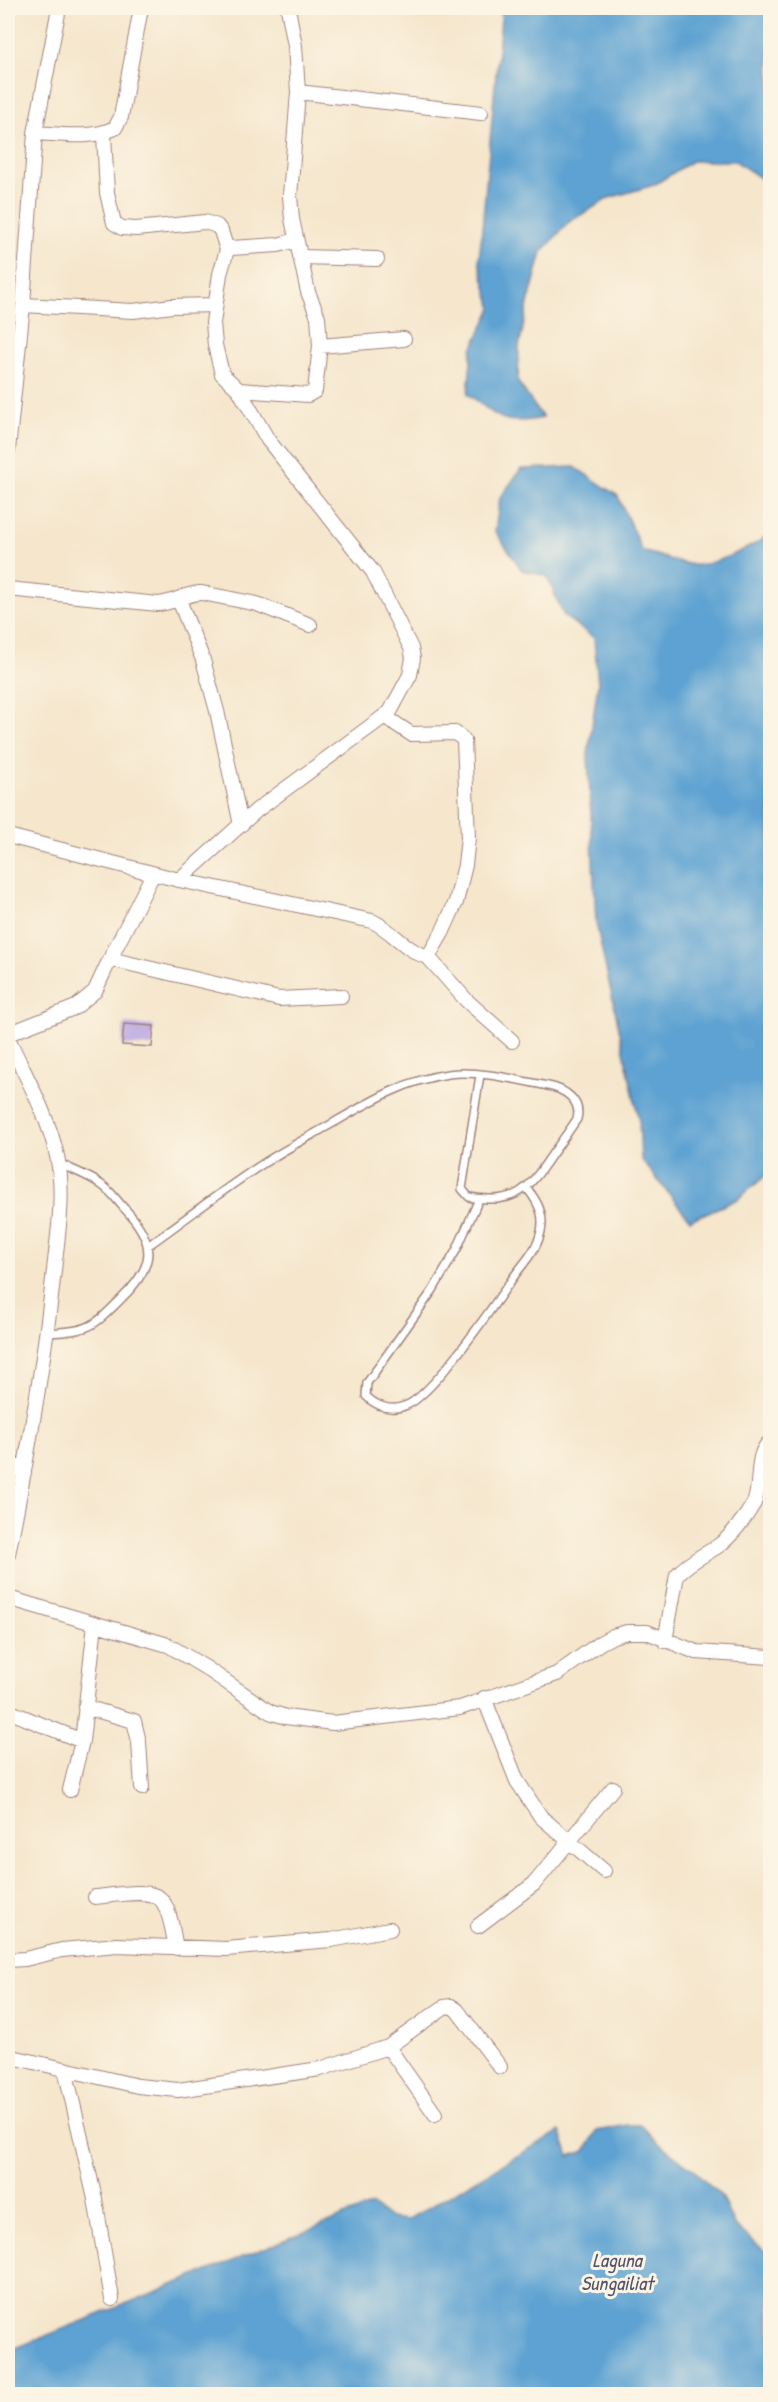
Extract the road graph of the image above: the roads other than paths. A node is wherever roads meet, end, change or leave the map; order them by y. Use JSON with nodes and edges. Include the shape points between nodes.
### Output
{"nodes":[{"id":1,"x":59,"y":8,"type":"edge"},
{"id":2,"x":141,"y":8,"type":"edge"},
{"id":3,"x":288,"y":8,"type":"edge"},
{"id":4,"x":298,"y":92,"type":"junction"},
{"id":5,"x":481,"y":113,"type":"dead end"},
{"id":6,"x":35,"y":133,"type":"junction"},
{"id":7,"x":104,"y":134,"type":"junction"},
{"id":8,"x":296,"y":240,"type":"junction"},
{"id":9,"x":227,"y":250,"type":"junction"},
{"id":10,"x":300,"y":257,"type":"junction"},
{"id":11,"x":377,"y":259,"type":"dead end"},
{"id":12,"x":23,"y":305,"type":"junction"},
{"id":13,"x":215,"y":305,"type":"junction"},
{"id":14,"x":404,"y":339,"type":"dead end"},
{"id":15,"x":320,"y":346,"type":"junction"},
{"id":16,"x":13,"y":365,"type":"edge"},
{"id":17,"x":239,"y":390,"type":"junction"},
{"id":18,"x":8,"y":450,"type":"edge"},
{"id":19,"x":8,"y":588,"type":"edge"},
{"id":20,"x":179,"y":600,"type":"junction"},
{"id":21,"x":310,"y":625,"type":"dead end"},
{"id":22,"x":387,"y":714,"type":"junction"},
{"id":23,"x":241,"y":825,"type":"junction"},
{"id":24,"x":8,"y":836,"type":"edge"},
{"id":25,"x":153,"y":874,"type":"junction"},
{"id":26,"x":179,"y":880,"type":"junction"},
{"id":27,"x":428,"y":957,"type":"junction"},
{"id":28,"x":110,"y":959,"type":"junction"},
{"id":29,"x":341,"y":996,"type":"dead end"},
{"id":30,"x":8,"y":1036,"type":"edge"},
{"id":31,"x":512,"y":1041,"type":"dead end"},
{"id":32,"x":480,"y":1075,"type":"junction"},
{"id":33,"x":58,"y":1163,"type":"junction"},
{"id":34,"x":526,"y":1187,"type":"junction"},
{"id":35,"x":479,"y":1199,"type":"junction"},
{"id":36,"x":149,"y":1245,"type":"junction"},
{"id":37,"x":47,"y":1333,"type":"junction"},
{"id":38,"x":771,"y":1442,"type":"edge"},
{"id":39,"x":8,"y":1461,"type":"edge"},
{"id":40,"x":26,"y":1465,"type":"junction"},
{"id":41,"x":8,"y":1554,"type":"edge"},
{"id":42,"x":8,"y":1598,"type":"edge"},
{"id":43,"x":95,"y":1624,"type":"junction"},
{"id":44,"x":665,"y":1641,"type":"junction"},
{"id":45,"x":771,"y":1657,"type":"edge"},
{"id":46,"x":484,"y":1698,"type":"junction"},
{"id":47,"x":85,"y":1707,"type":"junction"},
{"id":48,"x":8,"y":1711,"type":"edge"},
{"id":49,"x":81,"y":1741,"type":"junction"},
{"id":50,"x":142,"y":1788,"type":"dead end"},
{"id":51,"x":613,"y":1788,"type":"dead end"},
{"id":52,"x":70,"y":1790,"type":"dead end"},
{"id":53,"x":569,"y":1842,"type":"junction"},
{"id":54,"x":604,"y":1871,"type":"dead end"},
{"id":55,"x":94,"y":1897,"type":"dead end"},
{"id":56,"x":478,"y":1926,"type":"dead end"},
{"id":57,"x":390,"y":1929,"type":"dead end"},
{"id":58,"x":176,"y":1948,"type":"junction"},
{"id":59,"x":8,"y":1960,"type":"edge"},
{"id":60,"x":388,"y":2048,"type":"junction"},
{"id":61,"x":8,"y":2056,"type":"edge"},
{"id":62,"x":500,"y":2067,"type":"dead end"},
{"id":63,"x":65,"y":2068,"type":"junction"},
{"id":64,"x":435,"y":2114,"type":"dead end"},
{"id":65,"x":112,"y":2300,"type":"dead end"}],
"edges":[{"from":1,"to":6,"type":"street"},
{"from":2,"to":7,"type":"street","via":[[119,124]]},
{"from":3,"to":4,"type":"street"},
{"from":4,"to":5,"type":"street"},
{"from":4,"to":8,"type":"street","via":[[290,196]]},
{"from":6,"to":7,"type":"street"},
{"from":6,"to":12,"type":"street"},
{"from":7,"to":9,"type":"street","via":[[107,193],[114,223],[136,229],[205,222],[218,226]]},
{"from":8,"to":9,"type":"street"},
{"from":8,"to":10,"type":"street"},
{"from":9,"to":13,"type":"street"},
{"from":10,"to":11,"type":"street"},
{"from":10,"to":15,"type":"street","via":[[318,317]]},
{"from":12,"to":13,"type":"street","via":[[133,311]]},
{"from":12,"to":16,"type":"street"},
{"from":13,"to":17,"type":"street","via":[[215,345],[222,374]]},
{"from":14,"to":15,"type":"street"},
{"from":15,"to":17,"type":"street","via":[[312,394]]},
{"from":16,"to":18,"type":"street"},
{"from":17,"to":22,"type":"street","via":[[268,440],[374,572],[411,648],[410,675]]},
{"from":19,"to":20,"type":"street","via":[[158,604]]},
{"from":20,"to":21,"type":"street","via":[[197,593],[246,601]]},
{"from":20,"to":23,"type":"street","via":[[195,637],[217,711]]},
{"from":22,"to":23,"type":"street","via":[[307,771]]},
{"from":22,"to":27,"type":"street","via":[[411,734],[455,734],[464,740],[468,838],[465,865],[456,902]]},
{"from":23,"to":26,"type":"street"},
{"from":24,"to":25,"type":"street"},
{"from":25,"to":26,"type":"street"},
{"from":25,"to":28,"type":"street"},
{"from":26,"to":27,"type":"street","via":[[372,921]]},
{"from":27,"to":31,"type":"street","via":[[467,1001]]},
{"from":28,"to":29,"type":"street","via":[[279,999]]},
{"from":28,"to":30,"type":"street","via":[[94,991],[76,1007]]},
{"from":30,"to":33,"type":"street","via":[[50,1127]]},
{"from":32,"to":34,"type":"lane","via":[[554,1087],[572,1097],[578,1108],[574,1124]]},
{"from":32,"to":35,"type":"lane","via":[[462,1184],[465,1194]]},
{"from":32,"to":36,"type":"lane","via":[[449,1074],[387,1092],[271,1158]]},
{"from":33,"to":36,"type":"lane","via":[[103,1185],[138,1223]]},
{"from":33,"to":37,"type":"street","via":[[57,1248]]},
{"from":34,"to":35,"type":"lane","via":[[499,1200]]},
{"from":34,"to":35,"type":"lane","via":[[541,1208],[538,1242],[431,1385],[408,1405],[375,1405],[366,1396],[367,1383],[458,1250]]},
{"from":36,"to":37,"type":"lane","via":[[145,1270],[97,1324],[81,1331]]},
{"from":37,"to":40,"type":"street"},
{"from":38,"to":44,"type":"street","via":[[763,1453],[751,1507],[725,1540],[677,1575]]},
{"from":39,"to":40,"type":"street"},
{"from":40,"to":41,"type":"street"},
{"from":42,"to":43,"type":"street"},
{"from":43,"to":46,"type":"street","via":[[177,1649],[260,1706],[286,1717],[333,1723],[460,1708]]},
{"from":43,"to":47,"type":"street"},
{"from":44,"to":45,"type":"street","via":[[696,1652]]},
{"from":44,"to":46,"type":"street","via":[[646,1632],[613,1636],[557,1674]]},
{"from":46,"to":53,"type":"street","via":[[517,1781],[541,1817]]},
{"from":47,"to":49,"type":"street"},
{"from":47,"to":50,"type":"street","via":[[134,1721]]},
{"from":48,"to":49,"type":"street"},
{"from":49,"to":52,"type":"street"},
{"from":51,"to":53,"type":"street"},
{"from":53,"to":54,"type":"street"},
{"from":53,"to":56,"type":"street","via":[[534,1884]]},
{"from":55,"to":58,"type":"street","via":[[155,1894],[166,1907]]},
{"from":57,"to":58,"type":"street","via":[[331,1940],[226,1949]]},
{"from":58,"to":59,"type":"street","via":[[117,1945]]},
{"from":60,"to":62,"type":"street","via":[[444,2007],[451,2006]]},
{"from":60,"to":63,"type":"street","via":[[320,2069],[178,2090],[138,2086]]},
{"from":60,"to":64,"type":"street"},
{"from":61,"to":63,"type":"street"},
{"from":63,"to":65,"type":"street","via":[[95,2199]]}]}
